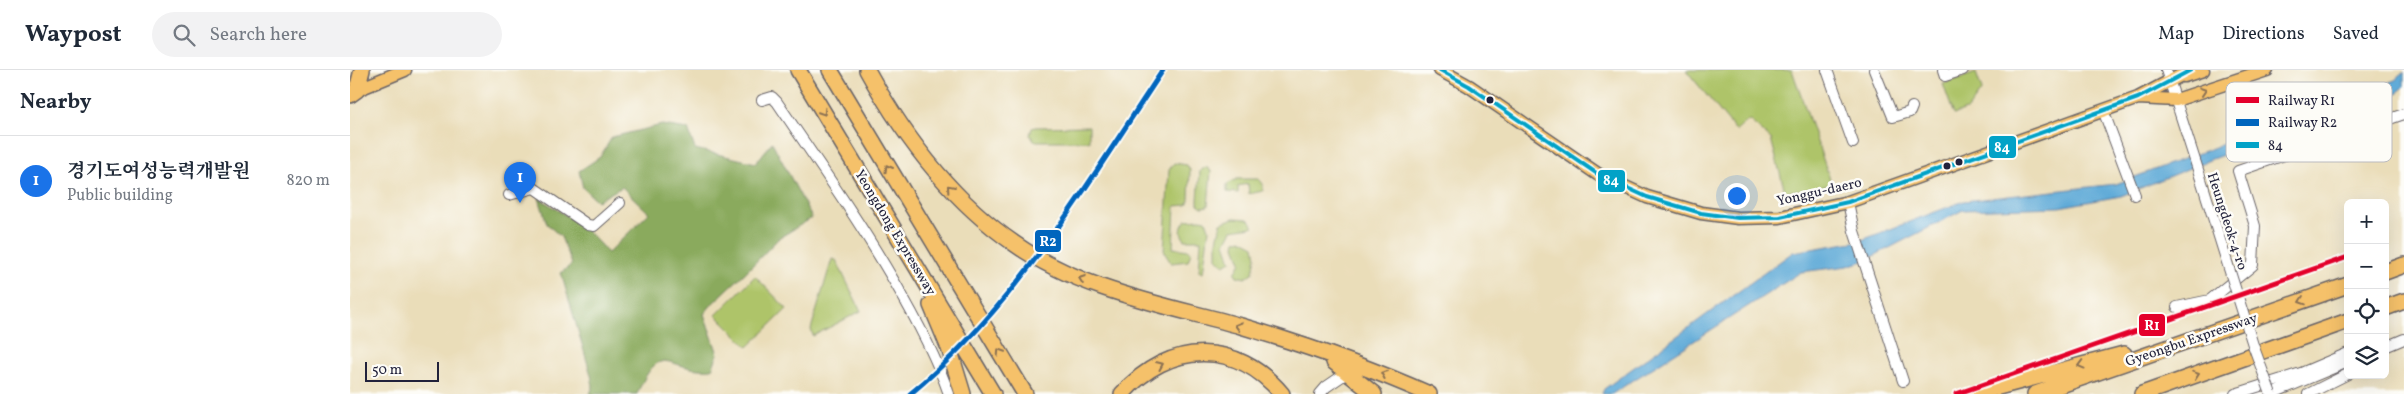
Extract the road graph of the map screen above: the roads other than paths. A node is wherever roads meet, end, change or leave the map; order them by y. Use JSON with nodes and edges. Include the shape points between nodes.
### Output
{"nodes":[{"id":1,"x":362,"y":70,"type":"edge"},
{"id":2,"x":404,"y":70,"type":"edge"},
{"id":3,"x":798,"y":70,"type":"edge"},
{"id":4,"x":830,"y":70,"type":"edge"},
{"id":5,"x":867,"y":70,"type":"edge"},
{"id":6,"x":1440,"y":70,"type":"edge"},
{"id":7,"x":1828,"y":70,"type":"edge"},
{"id":8,"x":1874,"y":70,"type":"edge"},
{"id":9,"x":1943,"y":70,"type":"edge"},
{"id":10,"x":1963,"y":70,"type":"edge"},
{"id":11,"x":2191,"y":70,"type":"edge"},
{"id":12,"x":2203,"y":70,"type":"edge"},
{"id":13,"x":2267,"y":70,"type":"edge"},
{"id":14,"x":2168,"y":75,"type":"edge"},
{"id":15,"x":2231,"y":82,"type":"edge"},
{"id":16,"x":2226,"y":84,"type":"edge"},
{"id":17,"x":352,"y":93,"type":"edge"},
{"id":18,"x":2138,"y":98,"type":"junction"},
{"id":19,"x":762,"y":100,"type":"dead end"},
{"id":20,"x":2176,"y":100,"type":"junction"},
{"id":21,"x":1912,"y":107,"type":"dead end"},
{"id":22,"x":2103,"y":110,"type":"junction"},
{"id":23,"x":2404,"y":114,"type":"edge"},
{"id":24,"x":2392,"y":118,"type":"edge"},
{"id":25,"x":1853,"y":143,"type":"dead end"},
{"id":26,"x":2267,"y":162,"type":"edge"},
{"id":27,"x":510,"y":195,"type":"dead end"},
{"id":28,"x":2135,"y":195,"type":"dead end"},
{"id":29,"x":1848,"y":202,"type":"junction"},
{"id":30,"x":620,"y":203,"type":"dead end"},
{"id":31,"x":906,"y":246,"type":"junction"},
{"id":32,"x":2404,"y":265,"type":"edge"},
{"id":33,"x":2389,"y":271,"type":"edge"},
{"id":34,"x":2344,"y":286,"type":"edge"},
{"id":35,"x":2404,"y":301,"type":"edge"},
{"id":36,"x":2177,"y":307,"type":"dead end"},
{"id":37,"x":2389,"y":307,"type":"edge"},
{"id":38,"x":2344,"y":322,"type":"edge"},
{"id":39,"x":2230,"y":326,"type":"junction"},
{"id":40,"x":1285,"y":339,"type":"junction"},
{"id":41,"x":2344,"y":355,"type":"edge"},
{"id":42,"x":2344,"y":363,"type":"edge"},
{"id":43,"x":1348,"y":372,"type":"junction"},
{"id":44,"x":2344,"y":376,"type":"edge"},
{"id":45,"x":1903,"y":381,"type":"dead end"},
{"id":46,"x":949,"y":394,"type":"edge"},
{"id":47,"x":963,"y":394,"type":"edge"},
{"id":48,"x":993,"y":394,"type":"edge"},
{"id":49,"x":1025,"y":394,"type":"edge"},
{"id":50,"x":1122,"y":394,"type":"edge"},
{"id":51,"x":1282,"y":394,"type":"edge"},
{"id":52,"x":1320,"y":394,"type":"edge"},
{"id":53,"x":1374,"y":394,"type":"edge"},
{"id":54,"x":1429,"y":394,"type":"edge"},
{"id":55,"x":1972,"y":394,"type":"edge"},
{"id":56,"x":2035,"y":394,"type":"edge"},
{"id":57,"x":2142,"y":394,"type":"edge"},
{"id":58,"x":2236,"y":394,"type":"edge"},
{"id":59,"x":2271,"y":394,"type":"edge"},
{"id":60,"x":2308,"y":394,"type":"edge"}],
"edges":[{"from":1,"to":17,"type":"highway"},
{"from":2,"to":17,"type":"main road"},
{"from":3,"to":31,"type":"highway","name":"Yeongdong Expressway","one_way":true},
{"from":49,"to":4,"type":"highway","name":"Yeongdong Expressway","one_way":true},
{"from":40,"to":5,"type":"highway","one_way":true,"via":[[1104,287],[1071,275],[1015,244],[957,196],[931,166]]},
{"from":6,"to":29,"type":"main road","name":"Yonggu-daero","via":[[1469,86],[1599,175],[1647,197],[1738,218],[1780,217]]},
{"from":7,"to":25,"type":"street"},
{"from":8,"to":21,"type":"street","via":[[1893,117],[1910,112]]},
{"from":9,"to":10,"type":"street","via":[[1945,76]]},
{"from":11,"to":14,"type":"main road","name":"Yonggu-daero"},
{"from":12,"to":14,"type":"main road","name":"Yonggu-daero"},
{"from":15,"to":13,"type":"main road","name":"Yonggu-daero","one_way":true},
{"from":14,"to":18,"type":"main road","name":"Yonggu-daero"},
{"from":14,"to":20,"type":"street","name":"Heungdeok-4-ro"},
{"from":20,"to":16,"type":"main road","name":"Yonggu-daero","one_way":true},
{"from":18,"to":20,"type":"main road","name":"Yonggu-daero"},
{"from":18,"to":22,"type":"main road","name":"Yonggu-daero"},
{"from":19,"to":46,"type":"street","via":[[772,97],[777,102],[849,208],[916,320]]},
{"from":20,"to":59,"type":"street","name":"Heungdeok-4-ro","bridge":true},
{"from":22,"to":28,"type":"street"},
{"from":22,"to":29,"type":"main road","name":"Yonggu-daero"},
{"from":23,"to":24,"type":"street"},
{"from":26,"to":36,"type":"street","via":[[2238,172],[2255,226],[2253,265],[2210,300]]},
{"from":27,"to":30,"type":"street","via":[[534,188],[594,226]]},
{"from":29,"to":45,"type":"street","via":[[1854,232]]},
{"from":31,"to":47,"type":"highway","via":[[950,348]]},
{"from":31,"to":48,"type":"highway","name":"Yeongdong Expressway"},
{"from":32,"to":33,"type":"highway"},
{"from":34,"to":39,"type":"highway","name":"Gyeongbu Expressway","one_way":true},
{"from":35,"to":37,"type":"highway"},
{"from":57,"to":38,"type":"highway","one_way":true},
{"from":39,"to":55,"type":"highway","one_way":true},
{"from":39,"to":56,"type":"highway","name":"Gyeongbu Expressway"},
{"from":40,"to":43,"type":"highway","via":[[1313,350]]},
{"from":54,"to":40,"type":"highway","one_way":true,"via":[[1379,372]]},
{"from":41,"to":58,"type":"street"},
{"from":42,"to":59,"type":"street"},
{"from":43,"to":52,"type":"street"},
{"from":43,"to":53,"type":"highway"},
{"from":44,"to":60,"type":"street"},
{"from":50,"to":51,"type":"highway","one_way":true,"via":[[1138,378],[1161,364],[1186,356],[1212,353],[1254,367]]}]}
